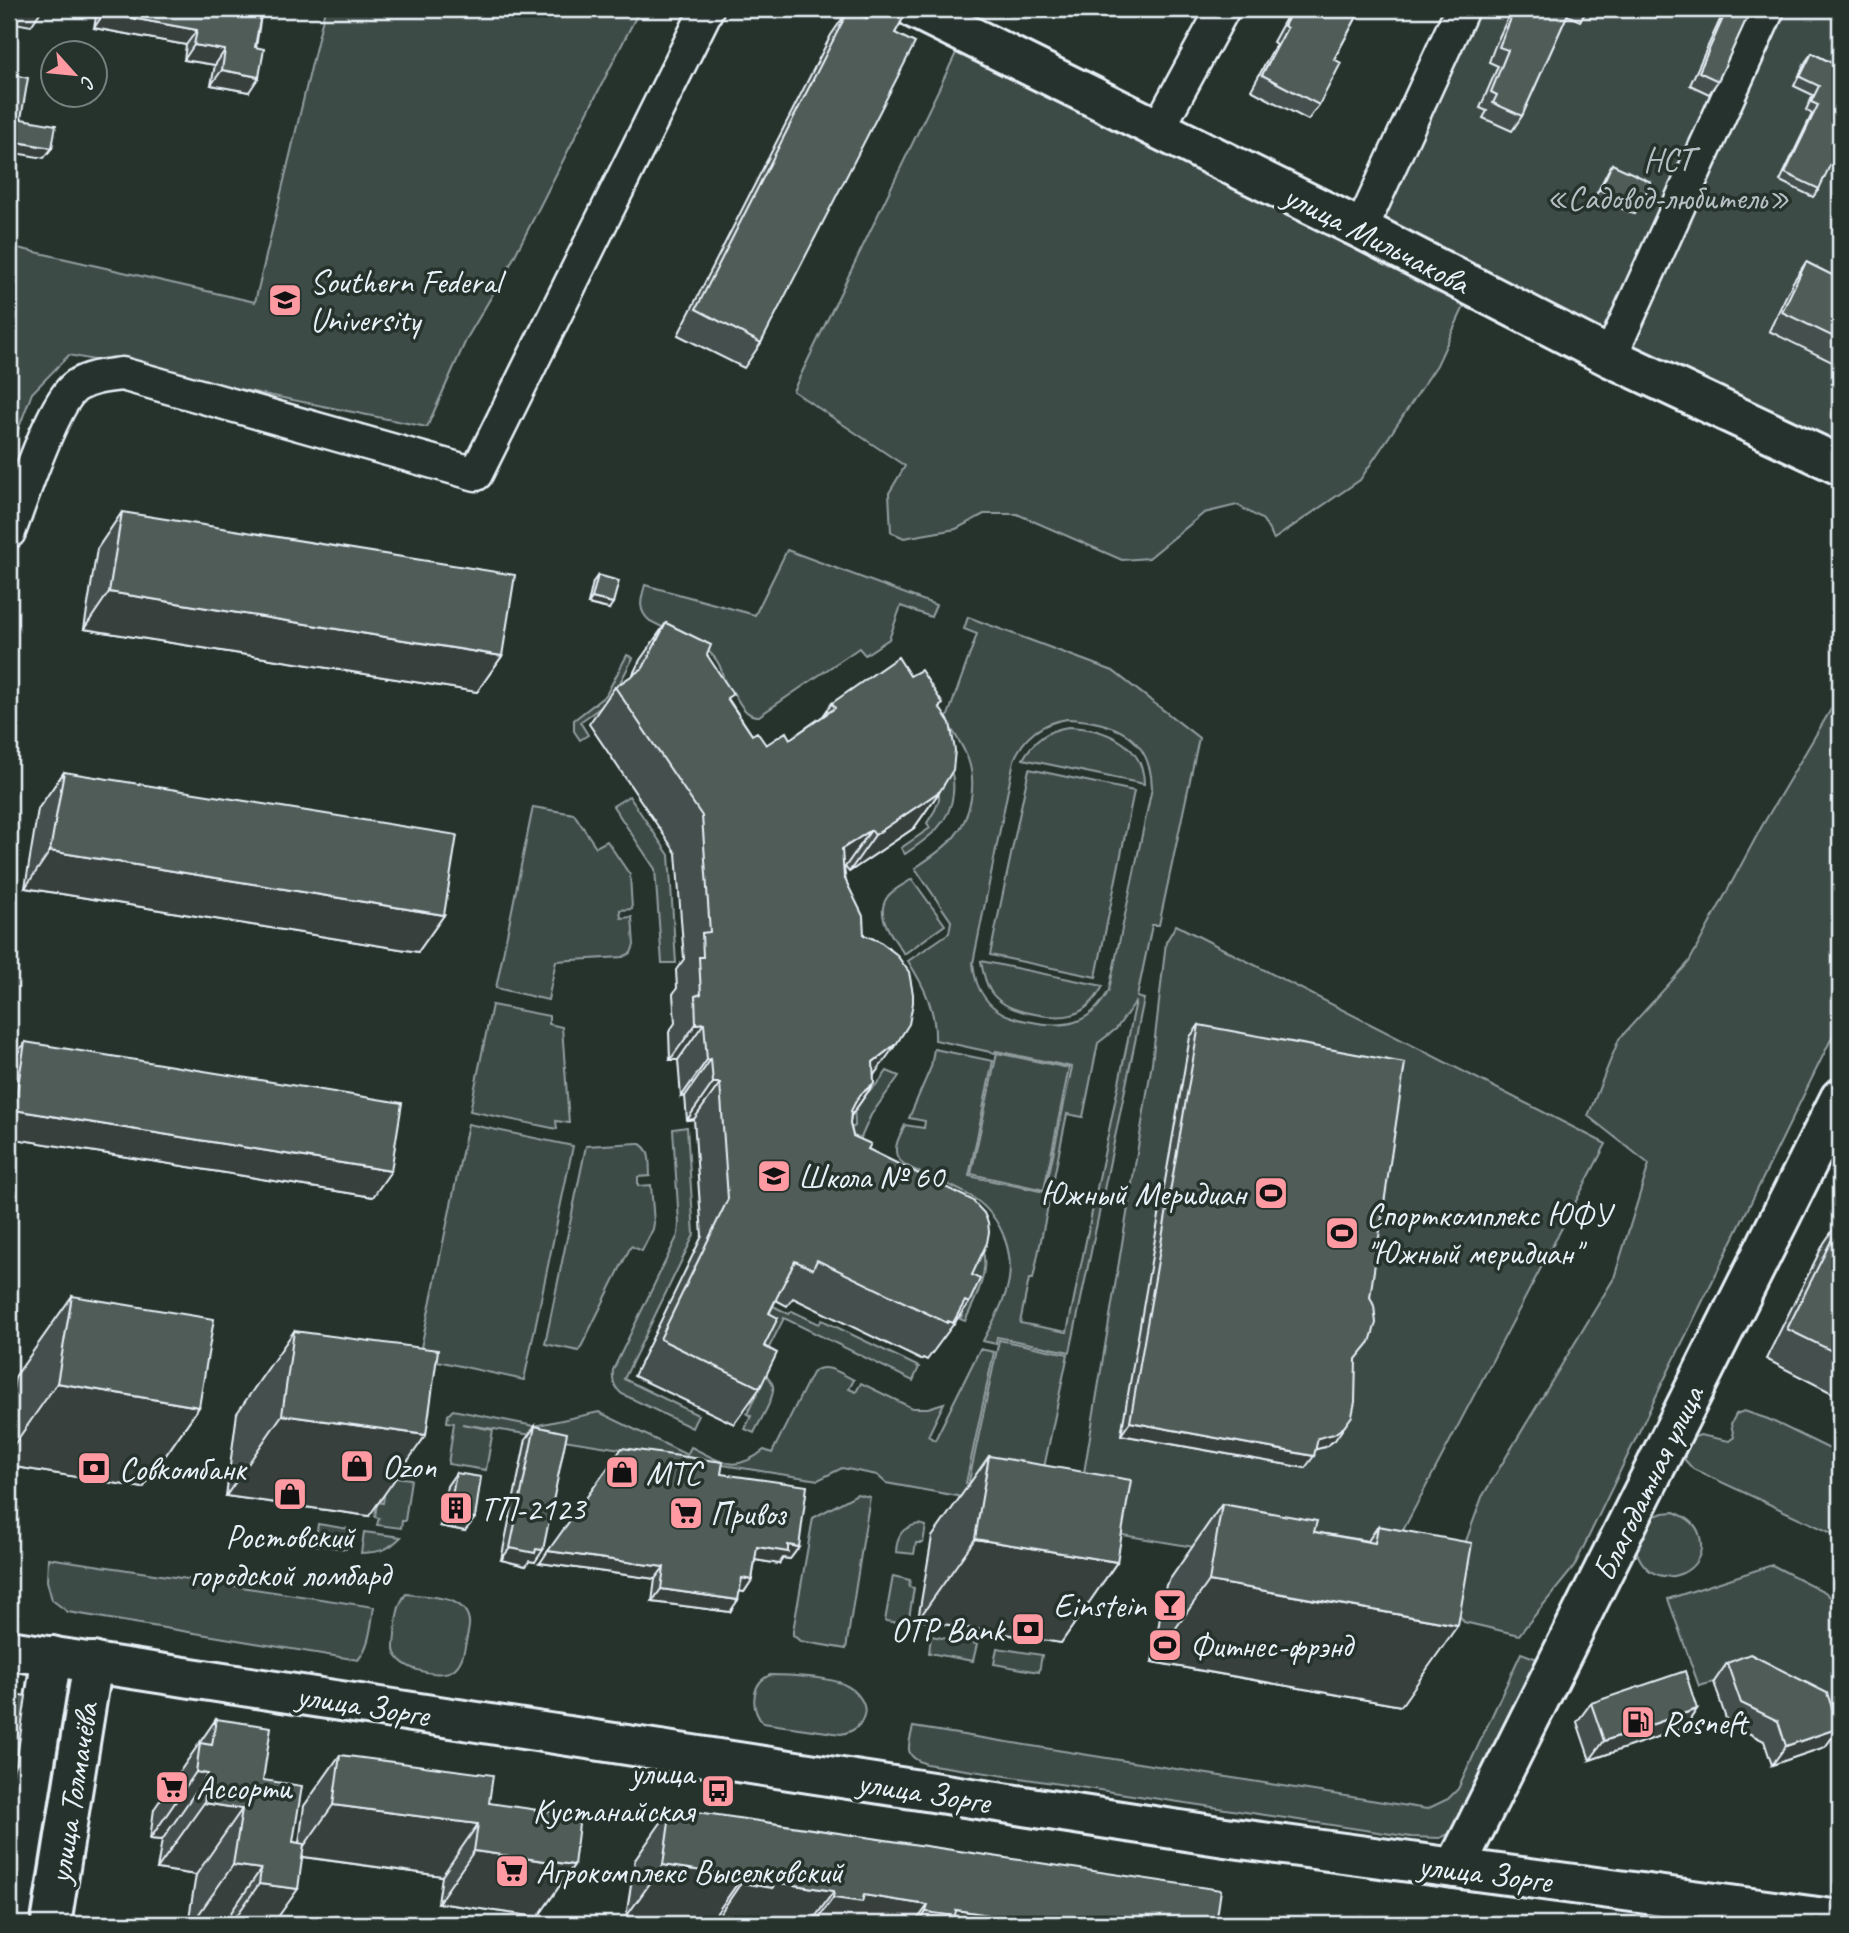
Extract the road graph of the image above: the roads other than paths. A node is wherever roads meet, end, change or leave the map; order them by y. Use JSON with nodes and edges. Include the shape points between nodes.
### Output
{"nodes":[{"id":1,"x":707,"y":9,"type":"edge"},
{"id":2,"x":915,"y":9,"type":"edge"},
{"id":3,"x":1223,"y":9,"type":"edge"},
{"id":4,"x":1462,"y":9,"type":"edge"},
{"id":5,"x":1768,"y":9,"type":"edge"},
{"id":6,"x":1158,"y":129,"type":"junction"},
{"id":7,"x":1361,"y":229,"type":"junction"},
{"id":8,"x":1610,"y":357,"type":"junction"},
{"id":9,"x":1839,"y":463,"type":"edge"},
{"id":10,"x":9,"y":532,"type":"edge"},
{"id":11,"x":1840,"y":1098,"type":"edge"},
{"id":12,"x":9,"y":1650,"type":"edge"},
{"id":13,"x":52,"y":1656,"type":"junction"},
{"id":14,"x":93,"y":1662,"type":"junction"},
{"id":15,"x":1455,"y":1868,"type":"junction"},
{"id":16,"x":1840,"y":1920,"type":"edge"},
{"id":17,"x":9,"y":1924,"type":"edge"},
{"id":18,"x":51,"y":1924,"type":"edge"}],
"edges":[{"from":1,"to":10,"type":"street","via":[[476,474],[122,374],[94,377],[75,387],[53,416]]},
{"from":2,"to":6,"type":"street","name":"улица Мильчакова"},
{"from":3,"to":6,"type":"street"},
{"from":4,"to":7,"type":"street"},
{"from":5,"to":8,"type":"street"},
{"from":6,"to":7,"type":"street","name":"улица Мильчакова"},
{"from":7,"to":8,"type":"street","name":"улица Мильчакова"},
{"from":8,"to":9,"type":"street","name":"улица Мильчакова"},
{"from":11,"to":15,"type":"street","name":"Благодатная улица"},
{"from":12,"to":13,"type":"street","name":"улица Зорге"},
{"from":13,"to":14,"type":"street","name":"улица Зорге"},
{"from":13,"to":17,"type":"street","name":"улица Толмачёва"},
{"from":14,"to":15,"type":"street","name":"улица Зорге","via":[[1174,1830]]},
{"from":14,"to":18,"type":"street","name":"улица Толмачёва"},
{"from":15,"to":16,"type":"street","name":"улица Зорге"}]}
